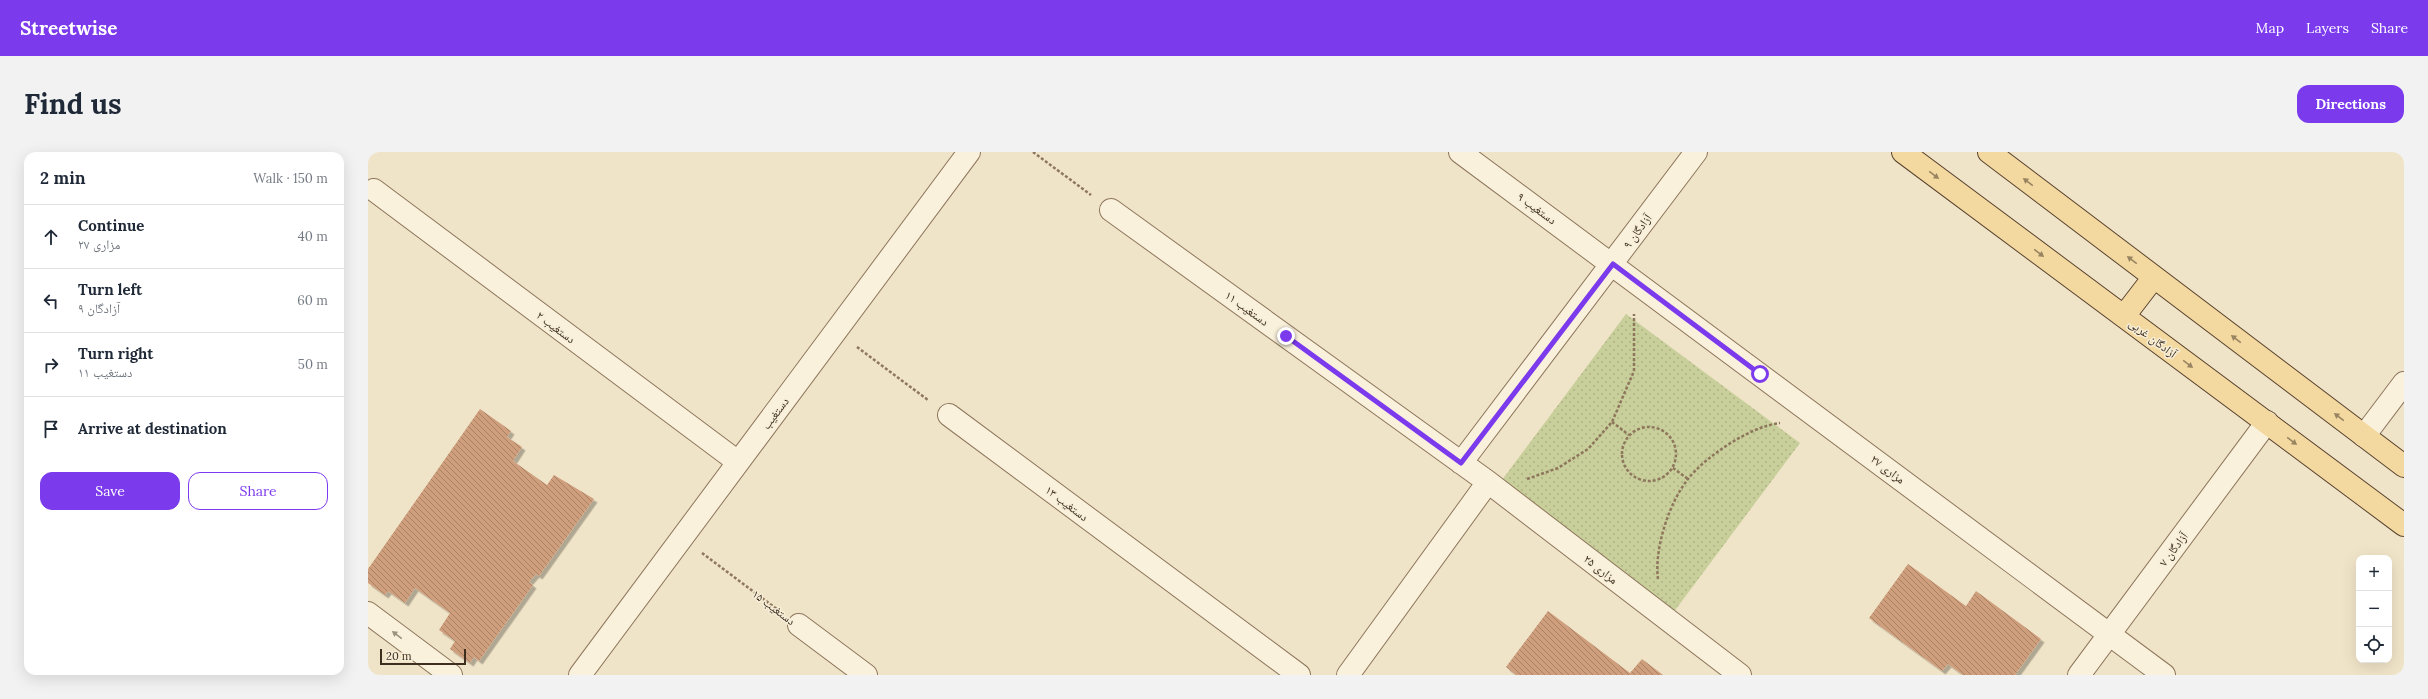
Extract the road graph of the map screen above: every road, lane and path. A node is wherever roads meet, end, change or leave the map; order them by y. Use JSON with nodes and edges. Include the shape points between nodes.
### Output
{"nodes":[{"id":1,"x":969,"y":152,"type":"edge"},
{"id":2,"x":1033,"y":152,"type":"edge"},
{"id":3,"x":1460,"y":152,"type":"edge"},
{"id":4,"x":1696,"y":152,"type":"edge"},
{"id":5,"x":1903,"y":152,"type":"edge"},
{"id":6,"x":1989,"y":152,"type":"edge"},
{"id":7,"x":374,"y":190,"type":"dead end"},
{"id":8,"x":1111,"y":210,"type":"joint"},
{"id":9,"x":1613,"y":264,"type":"junction"},
{"id":10,"x":2154,"y":277,"type":"junction"},
{"id":11,"x":1631,"y":308,"type":"dead end"},
{"id":12,"x":2124,"y":316,"type":"junction"},
{"id":13,"x":836,"y":332,"type":"junction"},
{"id":14,"x":2404,"y":383,"type":"edge"},
{"id":15,"x":949,"y":415,"type":"joint"},
{"id":16,"x":1821,"y":419,"type":"junction"},
{"id":17,"x":1612,"y":422,"type":"junction"},
{"id":18,"x":2267,"y":422,"type":"junction"},
{"id":19,"x":1629,"y":434,"type":"junction"},
{"id":20,"x":2364,"y":436,"type":"junction"},
{"id":21,"x":738,"y":462,"type":"junction"},
{"id":22,"x":1461,"y":463,"type":"junction"},
{"id":23,"x":2404,"y":466,"type":"edge"},
{"id":24,"x":1672,"y":468,"type":"junction"},
{"id":25,"x":1688,"y":479,"type":"junction"},
{"id":26,"x":1488,"y":482,"type":"junction"},
{"id":27,"x":2404,"y":525,"type":"edge"},
{"id":28,"x":682,"y":538,"type":"junction"},
{"id":29,"x":368,"y":613,"type":"edge"},
{"id":30,"x":1663,"y":618,"type":"junction"},
{"id":31,"x":800,"y":625,"type":"joint"},
{"id":32,"x":2109,"y":634,"type":"junction"},
{"id":33,"x":451,"y":675,"type":"edge"},
{"id":34,"x":580,"y":675,"type":"edge"},
{"id":35,"x":866,"y":675,"type":"edge"},
{"id":36,"x":1299,"y":675,"type":"edge"},
{"id":37,"x":1348,"y":675,"type":"edge"},
{"id":38,"x":1740,"y":675,"type":"edge"},
{"id":39,"x":2079,"y":675,"type":"edge"},
{"id":40,"x":2164,"y":675,"type":"edge"}],
"edges":[{"from":1,"to":13,"type":"street","name":"دستغیب"},
{"from":2,"to":8,"type":"path"},
{"from":3,"to":9,"type":"street","name":"دستغیب ۹"},
{"from":4,"to":9,"type":"street","name":"آزادگان ۹"},
{"from":5,"to":12,"type":"main road","name":"آزادگان غربی","one_way":true},
{"from":10,"to":6,"type":"main road","one_way":true},
{"from":7,"to":21,"type":"street","name":"دستغیب ۲"},
{"from":8,"to":22,"type":"street","name":"دستغیب ۱۱"},
{"from":9,"to":16,"type":"street","name":"مزاری ۲۷"},
{"from":9,"to":22,"type":"street","name":"آزادگان ۹"},
{"from":10,"to":12,"type":"main road"},
{"from":20,"to":10,"type":"main road","one_way":true},
{"from":11,"to":17,"type":"path","via":[[1634,315],[1634,371]]},
{"from":12,"to":18,"type":"main road","name":"آزادگان غربی","one_way":true},
{"from":13,"to":15,"type":"path"},
{"from":13,"to":21,"type":"street","name":"دستغیب"},
{"from":14,"to":20,"type":"street"},
{"from":15,"to":36,"type":"street","name":"دستغیب ۱۳"},
{"from":16,"to":25,"type":"path","via":[[1772,424],[1726,444]]},
{"from":16,"to":32,"type":"street","name":"مزاری ۲۷"},
{"from":17,"to":19,"type":"path"},
{"from":17,"to":26,"type":"path","via":[[1588,449],[1558,468],[1524,480]]},
{"from":18,"to":27,"type":"main road","name":"آزادگان غربی","one_way":true},
{"from":18,"to":32,"type":"street","name":"آزادگان ۷"},
{"from":19,"to":24,"type":"path","via":[[1648,427],[1659,428],[1671,437],[1676,452]]},
{"from":19,"to":24,"type":"path","via":[[1622,448],[1623,463],[1632,475],[1646,481],[1661,478]]},
{"from":20,"to":23,"type":"main road"},
{"from":21,"to":28,"type":"street","name":"دستغیب"},
{"from":22,"to":26,"type":"street","name":"مزاری ۲۵"},
{"from":24,"to":25,"type":"path"},
{"from":25,"to":30,"type":"path","via":[[1666,520],[1656,568]]},
{"from":26,"to":30,"type":"street","name":"مزاری ۲۵"},
{"from":26,"to":37,"type":"street"},
{"from":28,"to":31,"type":"path","name":"دستغیب ۱۵"},
{"from":28,"to":34,"type":"street","name":"دستغیب"},
{"from":33,"to":29,"type":"street","one_way":true},
{"from":30,"to":38,"type":"street","name":"مزاری ۲۵"},
{"from":31,"to":35,"type":"street","name":"دستغیب ۱۵"},
{"from":32,"to":39,"type":"street","name":"آزادگان ۷"},
{"from":32,"to":40,"type":"street","name":"مزاری ۲۷"}]}
